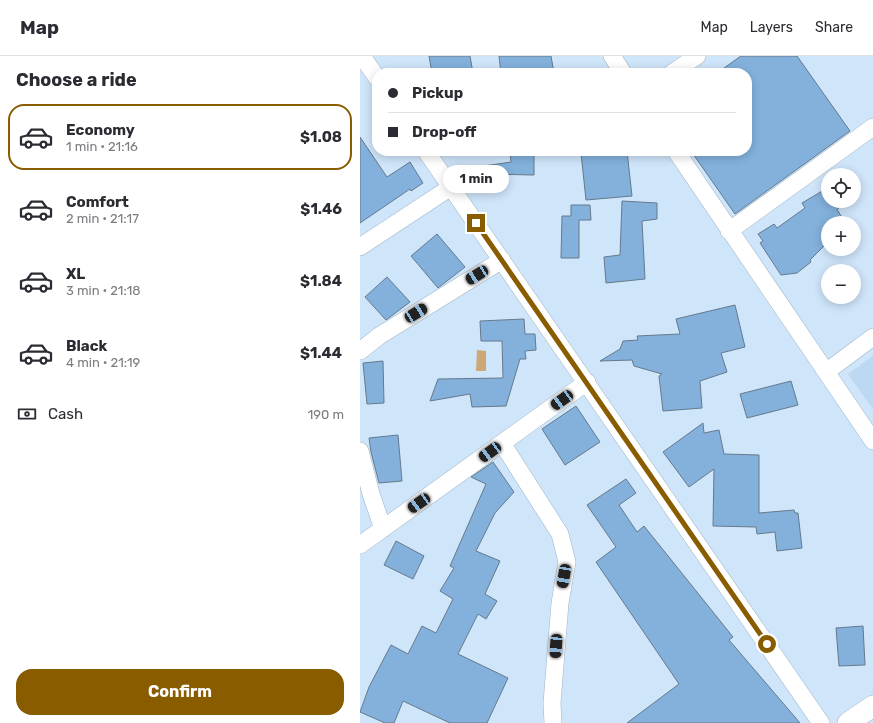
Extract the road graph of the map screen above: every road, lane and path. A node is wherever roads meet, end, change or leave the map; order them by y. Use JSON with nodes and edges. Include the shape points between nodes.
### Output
{"nodes":[{"id":1,"x":361,"y":56,"type":"edge"},
{"id":2,"x":612,"y":56,"type":"edge"},
{"id":3,"x":697,"y":56,"type":"edge"},
{"id":4,"x":620,"y":68,"type":"edge"},
{"id":5,"x":679,"y":68,"type":"edge"},
{"id":6,"x":372,"y":71,"type":"edge"},
{"id":7,"x":873,"y":127,"type":"edge"},
{"id":8,"x":429,"y":156,"type":"edge"},
{"id":9,"x":679,"y":156,"type":"edge"},
{"id":10,"x":450,"y":187,"type":"junction"},
{"id":11,"x":729,"y":231,"type":"junction"},
{"id":12,"x":360,"y":247,"type":"edge"},
{"id":13,"x":502,"y":260,"type":"junction"},
{"id":14,"x":873,"y":337,"type":"edge"},
{"id":15,"x":360,"y":352,"type":"edge"},
{"id":16,"x":826,"y":372,"type":"junction"},
{"id":17,"x":587,"y":382,"type":"junction"},
{"id":18,"x":873,"y":441,"type":"edge"},
{"id":19,"x":502,"y":443,"type":"junction"},
{"id":20,"x":360,"y":451,"type":"edge"},
{"id":21,"x":383,"y":529,"type":"junction"},
{"id":22,"x":360,"y":545,"type":"edge"},
{"id":23,"x":873,"y":706,"type":"edge"},
{"id":24,"x":553,"y":723,"type":"edge"},
{"id":25,"x":821,"y":723,"type":"edge"},
{"id":26,"x":848,"y":723,"type":"edge"}],
"edges":[{"from":1,"to":6,"type":"street"},
{"from":2,"to":4,"type":"street"},
{"from":3,"to":5,"type":"street"},
{"from":7,"to":11,"type":"street"},
{"from":8,"to":10,"type":"street"},
{"from":9,"to":11,"type":"street"},
{"from":10,"to":12,"type":"street"},
{"from":10,"to":13,"type":"street"},
{"from":11,"to":16,"type":"street"},
{"from":13,"to":15,"type":"street","via":[[380,336]]},
{"from":13,"to":17,"type":"street"},
{"from":14,"to":16,"type":"street"},
{"from":16,"to":18,"type":"street"},
{"from":17,"to":19,"type":"street"},
{"from":17,"to":25,"type":"street"},
{"from":19,"to":21,"type":"street"},
{"from":19,"to":24,"type":"street","via":[[560,534],[567,562],[559,611],[552,703]]},
{"from":20,"to":21,"type":"street"},
{"from":21,"to":22,"type":"street"},
{"from":23,"to":26,"type":"street"}]}
